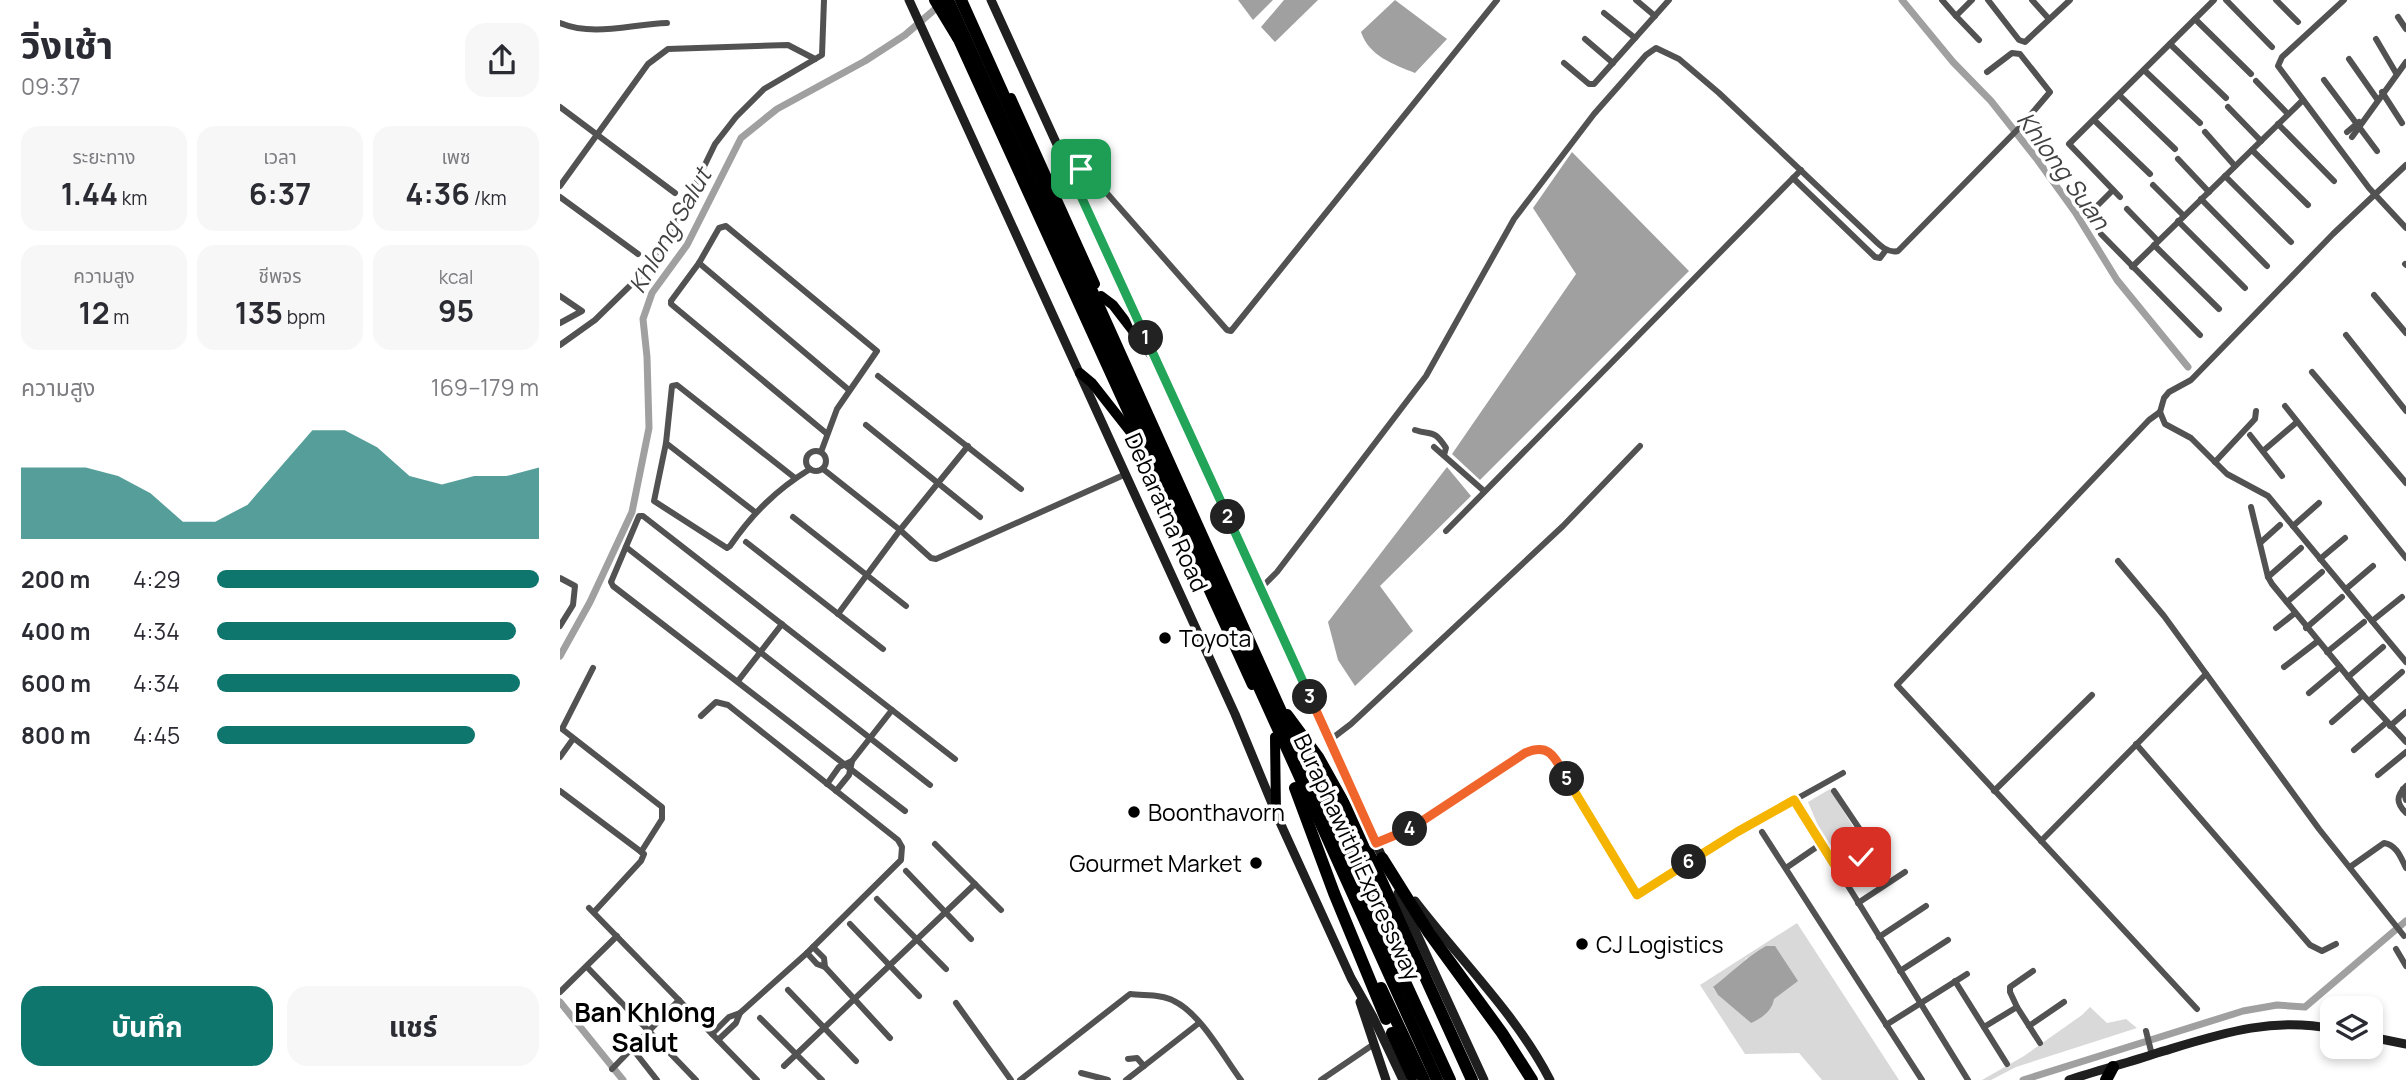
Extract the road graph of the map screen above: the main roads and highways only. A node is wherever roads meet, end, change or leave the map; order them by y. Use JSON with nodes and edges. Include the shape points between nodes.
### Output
{"nodes":[{"id":1,"x":909,"y":0,"type":"edge"},
{"id":2,"x":937,"y":0,"type":"edge"},
{"id":3,"x":948,"y":0,"type":"edge"},
{"id":4,"x":961,"y":0,"type":"edge"},
{"id":5,"x":968,"y":0,"type":"edge"},
{"id":6,"x":991,"y":0,"type":"edge"},
{"id":7,"x":991,"y":80,"type":"junction"},
{"id":8,"x":1101,"y":296,"type":"junction"},
{"id":9,"x":1157,"y":362,"type":"junction"},
{"id":10,"x":1080,"y":373,"type":"junction"},
{"id":11,"x":1141,"y":443,"type":"junction"},
{"id":12,"x":1272,"y":707,"type":"junction"},
{"id":13,"x":1275,"y":737,"type":"junction"},
{"id":14,"x":1276,"y":813,"type":"junction"},
{"id":15,"x":1382,"y":858,"type":"junction"},
{"id":16,"x":1357,"y":950,"type":"junction"},
{"id":17,"x":1423,"y":971,"type":"junction"},
{"id":18,"x":1351,"y":978,"type":"junction"},
{"id":19,"x":1385,"y":1019,"type":"dead end"},
{"id":20,"x":2320,"y":1027,"type":"edge"},
{"id":21,"x":1392,"y":1033,"type":"dead end"},
{"id":22,"x":2383,"y":1039,"type":"edge"},
{"id":23,"x":2406,"y":1044,"type":"edge"},
{"id":24,"x":2113,"y":1067,"type":"junction"},
{"id":25,"x":1413,"y":1079,"type":"edge"},
{"id":26,"x":1386,"y":1080,"type":"edge"},
{"id":27,"x":1436,"y":1080,"type":"edge"},
{"id":28,"x":1451,"y":1080,"type":"edge"},
{"id":29,"x":1457,"y":1080,"type":"edge"},
{"id":30,"x":1472,"y":1080,"type":"edge"},
{"id":31,"x":1478,"y":1080,"type":"edge"},
{"id":32,"x":1484,"y":1080,"type":"edge"},
{"id":33,"x":1532,"y":1080,"type":"edge"},
{"id":34,"x":1550,"y":1080,"type":"edge"},
{"id":35,"x":2069,"y":1080,"type":"edge"},
{"id":36,"x":2106,"y":1080,"type":"edge"}],
"edges":[{"from":1,"to":10,"type":"main road","name":"Debaratna Road"},
{"from":2,"to":7,"type":"highway"},
{"from":2,"to":11,"type":"highway","name":"Debaratna Road"},
{"from":3,"to":7,"type":"highway","name":"Buraphawithi Expressway"},
{"from":4,"to":7,"type":"highway","name":"Buraphawithi Expressway"},
{"from":5,"to":7,"type":"highway"},
{"from":5,"to":8,"type":"highway","name":"Debaratna Road"},
{"from":6,"to":9,"type":"main road"},
{"from":7,"to":12,"type":"highway","name":"Buraphawithi Expressway"},
{"from":8,"to":9,"type":"highway"},
{"from":8,"to":29,"type":"highway","name":"Debaratna Road","via":[[1281,701]]},
{"from":9,"to":15,"type":"main road"},
{"from":10,"to":11,"type":"highway"},
{"from":10,"to":14,"type":"main road","name":"Debaratna Road"},
{"from":11,"to":13,"type":"highway","name":"Debaratna Road"},
{"from":12,"to":16,"type":"highway","via":[[1314,841]]},
{"from":12,"to":17,"type":"highway","via":[[1302,732],[1336,787]]},
{"from":12,"to":27,"type":"highway","name":"Buraphawithi Expressway"},
{"from":12,"to":28,"type":"highway","name":"Buraphawithi Expressway"},
{"from":13,"to":14,"type":"highway"},
{"from":13,"to":27,"type":"highway","name":"Debaratna Road"},
{"from":14,"to":18,"type":"main road","name":"Debaratna Road"},
{"from":15,"to":32,"type":"main road"},
{"from":15,"to":33,"type":"highway"},
{"from":15,"to":34,"type":"main road","via":[[1497,1001]]},
{"from":16,"to":19,"type":"highway"},
{"from":16,"to":25,"type":"highway","via":[[1385,996]]},
{"from":17,"to":30,"type":"highway"},
{"from":17,"to":31,"type":"highway","via":[[1446,1008]]},
{"from":18,"to":25,"type":"main road","name":"Debaratna Road"},
{"from":18,"to":26,"type":"main road"},
{"from":20,"to":24,"type":"main road","via":[[2254,1026]]},
{"from":21,"to":25,"type":"highway"},
{"from":22,"to":23,"type":"main road"},
{"from":24,"to":35,"type":"main road"},
{"from":24,"to":36,"type":"highway"}]}
